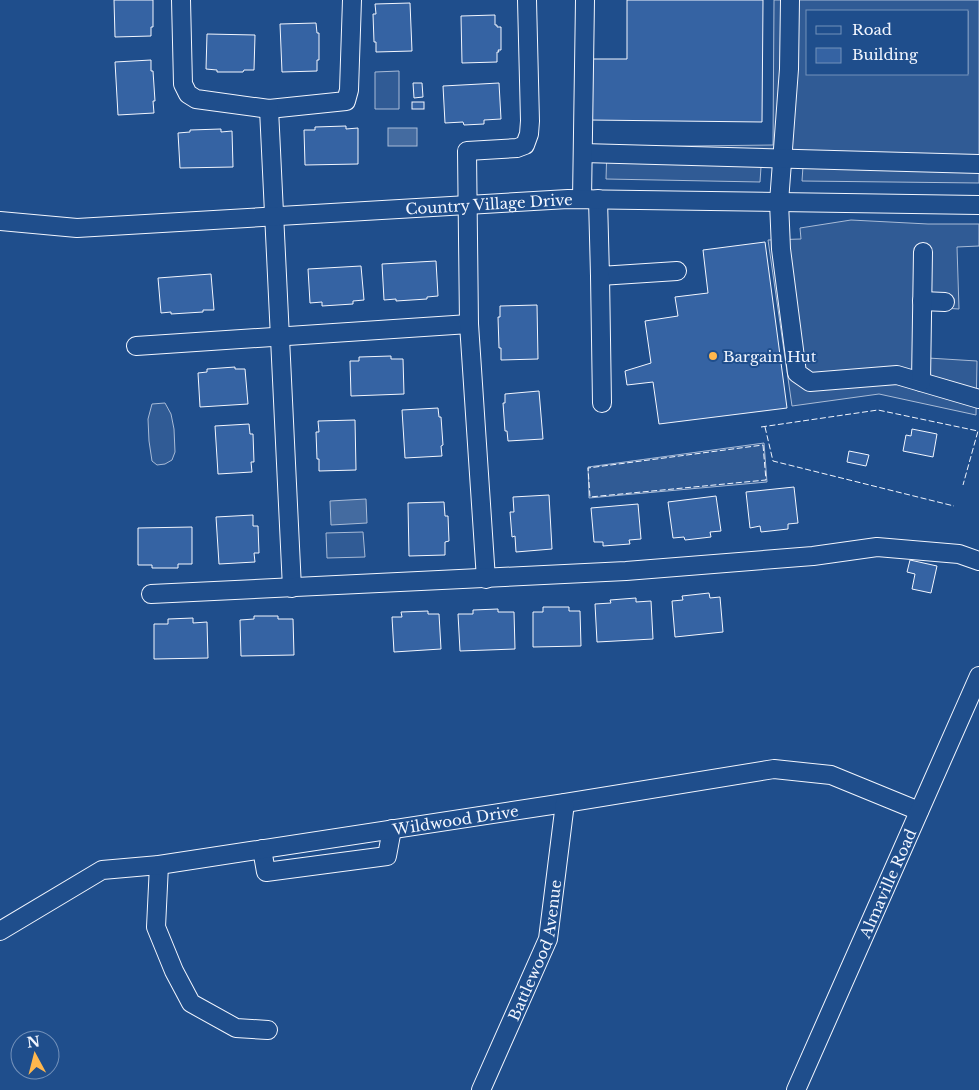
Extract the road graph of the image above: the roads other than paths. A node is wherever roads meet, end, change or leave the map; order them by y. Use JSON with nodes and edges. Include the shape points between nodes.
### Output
{"nodes":[{"id":1,"x":181,"y":0,"type":"edge"},
{"id":2,"x":352,"y":0,"type":"edge"},
{"id":3,"x":527,"y":0,"type":"edge"},
{"id":4,"x":585,"y":0,"type":"edge"},
{"id":5,"x":790,"y":0,"type":"edge"},
{"id":6,"x":269,"y":109,"type":"junction"},
{"id":7,"x":583,"y":153,"type":"junction"},
{"id":8,"x":782,"y":160,"type":"junction"},
{"id":9,"x":979,"y":164,"type":"edge"},
{"id":10,"x":590,"y":199,"type":"junction"},
{"id":11,"x":779,"y":202,"type":"junction"},
{"id":12,"x":467,"y":205,"type":"junction"},
{"id":13,"x":979,"y":206,"type":"edge"},
{"id":14,"x":275,"y":216,"type":"junction"},
{"id":15,"x":0,"y":221,"type":"edge"},
{"id":16,"x":923,"y":252,"type":"dead end"},
{"id":17,"x":677,"y":271,"type":"dead end"},
{"id":18,"x":600,"y":276,"type":"junction"},
{"id":19,"x":922,"y":301,"type":"junction"},
{"id":20,"x":945,"y":302,"type":"dead end"},
{"id":21,"x":469,"y":324,"type":"junction"},
{"id":22,"x":280,"y":336,"type":"junction"},
{"id":23,"x":136,"y":346,"type":"dead end"},
{"id":24,"x":921,"y":382,"type":"junction"},
{"id":25,"x":979,"y":399,"type":"edge"},
{"id":26,"x":602,"y":403,"type":"dead end"},
{"id":27,"x":979,"y":561,"type":"edge"},
{"id":28,"x":486,"y":579,"type":"junction"},
{"id":29,"x":292,"y":588,"type":"junction"},
{"id":30,"x":151,"y":594,"type":"dead end"},
{"id":31,"x":979,"y":676,"type":"edge"},
{"id":32,"x":565,"y":803,"type":"junction"},
{"id":33,"x":920,"y":811,"type":"junction"},
{"id":34,"x":392,"y":830,"type":"junction"},
{"id":35,"x":262,"y":849,"type":"junction"},
{"id":36,"x":159,"y":865,"type":"junction"},
{"id":37,"x":0,"y":931,"type":"edge"},
{"id":38,"x":268,"y":1030,"type":"dead end"},
{"id":39,"x":481,"y":1090,"type":"edge"},
{"id":40,"x":796,"y":1090,"type":"edge"}],
"edges":[{"from":1,"to":6,"type":"street","via":[[183,84],[188,94],[196,100]]},
{"from":2,"to":6,"type":"street","via":[[346,101]]},
{"from":3,"to":12,"type":"street","via":[[529,134],[525,145],[517,148],[468,151]]},
{"from":4,"to":7,"type":"street"},
{"from":5,"to":8,"type":"street"},
{"from":6,"to":14,"type":"street"},
{"from":7,"to":8,"type":"street"},
{"from":7,"to":10,"type":"street"},
{"from":8,"to":9,"type":"street"},
{"from":8,"to":11,"type":"street"},
{"from":10,"to":11,"type":"street","name":"Country Village Drive"},
{"from":10,"to":12,"type":"street","name":"Country Village Drive"},
{"from":10,"to":18,"type":"street"},
{"from":11,"to":13,"type":"street","name":"Country Village Drive"},
{"from":11,"to":24,"type":"street","via":[[781,250],[797,373],[810,382],[897,375]]},
{"from":12,"to":14,"type":"street","name":"Country Village Drive"},
{"from":12,"to":21,"type":"street"},
{"from":14,"to":15,"type":"street","name":"Country Village Drive","via":[[77,228]]},
{"from":14,"to":22,"type":"street"},
{"from":16,"to":19,"type":"street"},
{"from":17,"to":18,"type":"street"},
{"from":18,"to":26,"type":"street"},
{"from":19,"to":20,"type":"street"},
{"from":19,"to":24,"type":"street"},
{"from":21,"to":22,"type":"street"},
{"from":21,"to":28,"type":"street"},
{"from":22,"to":23,"type":"street"},
{"from":22,"to":29,"type":"street"},
{"from":24,"to":25,"type":"street"},
{"from":27,"to":28,"type":"street","via":[[959,554],[877,547],[813,556],[636,571]]},
{"from":28,"to":29,"type":"street"},
{"from":29,"to":30,"type":"street"},
{"from":31,"to":33,"type":"street","name":"Almaville Road"},
{"from":32,"to":33,"type":"street","name":"Wildwood Drive","via":[[774,769],[830,775]]},
{"from":32,"to":34,"type":"street","name":"Wildwood Drive"},
{"from":32,"to":39,"type":"street","name":"Battlewood Avenue","via":[[548,939]]},
{"from":33,"to":40,"type":"street","name":"Almaville Road"},
{"from":34,"to":35,"type":"street","name":"Wildwood Drive"},
{"from":34,"to":35,"type":"street","via":[[387,856],[266,872]]},
{"from":35,"to":36,"type":"street","name":"Wildwood Drive"},
{"from":36,"to":37,"type":"street","name":"Wildwood Drive","via":[[102,870]]},
{"from":36,"to":38,"type":"street","via":[[156,927],[174,971],[192,1003],[236,1028]]}]}
